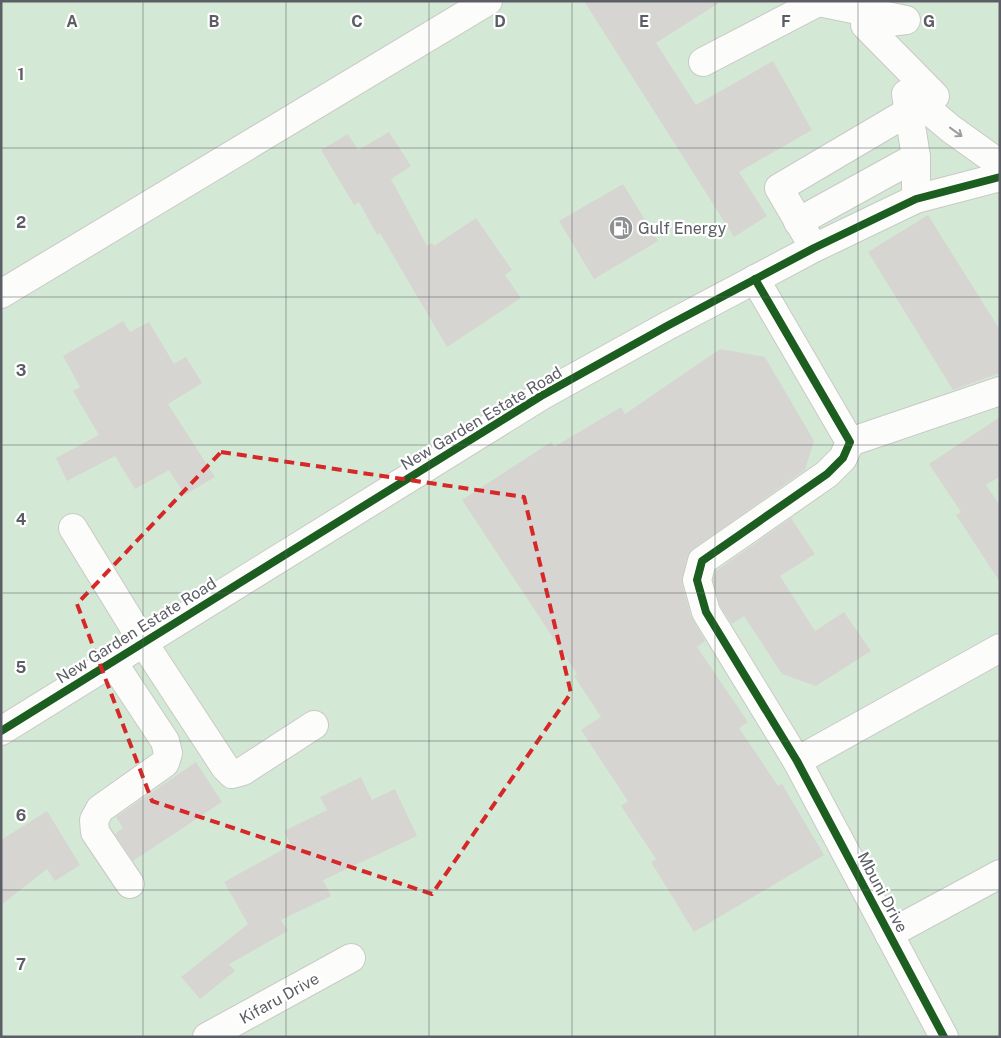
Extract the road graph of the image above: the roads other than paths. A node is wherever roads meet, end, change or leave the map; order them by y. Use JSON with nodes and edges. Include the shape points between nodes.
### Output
{"nodes":[{"id":1,"x":488,"y":1,"type":"edge"},
{"id":2,"x":819,"y":2,"type":"edge"},
{"id":3,"x":702,"y":62,"type":"dead end"},
{"id":4,"x":912,"y":102,"type":"junction"},
{"id":5,"x":916,"y":157,"type":"junction"},
{"id":6,"x":1000,"y":164,"type":"edge"},
{"id":7,"x":1000,"y":178,"type":"edge"},
{"id":8,"x":916,"y":199,"type":"junction"},
{"id":9,"x":798,"y":222,"type":"junction"},
{"id":10,"x":814,"y":248,"type":"junction"},
{"id":11,"x":756,"y":279,"type":"junction"},
{"id":12,"x":1,"y":294,"type":"edge"},
{"id":13,"x":1000,"y":391,"type":"edge"},
{"id":14,"x":850,"y":442,"type":"junction"},
{"id":15,"x":73,"y":528,"type":"dead end"},
{"id":16,"x":143,"y":642,"type":"junction"},
{"id":17,"x":1000,"y":648,"type":"edge"},
{"id":18,"x":112,"y":661,"type":"junction"},
{"id":19,"x":314,"y":725,"type":"dead end"},
{"id":20,"x":1,"y":731,"type":"edge"},
{"id":21,"x":797,"y":760,"type":"junction"},
{"id":22,"x":1000,"y":874,"type":"edge"},
{"id":23,"x":130,"y":884,"type":"dead end"},
{"id":24,"x":889,"y":934,"type":"junction"},
{"id":25,"x":351,"y":958,"type":"dead end"},
{"id":26,"x":207,"y":1037,"type":"edge"},
{"id":27,"x":944,"y":1037,"type":"edge"}],
"edges":[{"from":1,"to":12,"type":"street"},
{"from":2,"to":3,"type":"street"},
{"from":2,"to":4,"type":"street"},
{"from":2,"to":4,"type":"street","via":[[906,20],[865,25],[935,96]]},
{"from":4,"to":5,"type":"street"},
{"from":4,"to":6,"type":"street","one_way":true},
{"from":4,"to":9,"type":"street","via":[[778,188]]},
{"from":5,"to":8,"type":"street"},
{"from":5,"to":9,"type":"street"},
{"from":7,"to":8,"type":"street","name":"New Garden Estate Road"},
{"from":8,"to":10,"type":"street","name":"New Garden Estate Road"},
{"from":9,"to":10,"type":"street"},
{"from":10,"to":11,"type":"street","name":"New Garden Estate Road"},
{"from":11,"to":14,"type":"street"},
{"from":11,"to":16,"type":"street","name":"New Garden Estate Road","via":[[540,396]]},
{"from":13,"to":14,"type":"street"},
{"from":14,"to":21,"type":"street","name":"Mbuni Drive","via":[[843,458],[827,474],[702,561],[697,580],[706,612]]},
{"from":15,"to":16,"type":"street"},
{"from":16,"to":18,"type":"street","name":"New Garden Estate Road"},
{"from":16,"to":19,"type":"street","via":[[232,774],[243,771]]},
{"from":17,"to":21,"type":"street"},
{"from":18,"to":20,"type":"street","name":"New Garden Estate Road"},
{"from":18,"to":23,"type":"street","via":[[165,741],[168,753],[165,763],[100,809],[94,820],[95,832]]},
{"from":21,"to":24,"type":"street","name":"Mbuni Drive"},
{"from":22,"to":24,"type":"street"},
{"from":24,"to":27,"type":"street","name":"Mbuni Drive"},
{"from":25,"to":26,"type":"street","name":"Kifaru Drive"}]}
